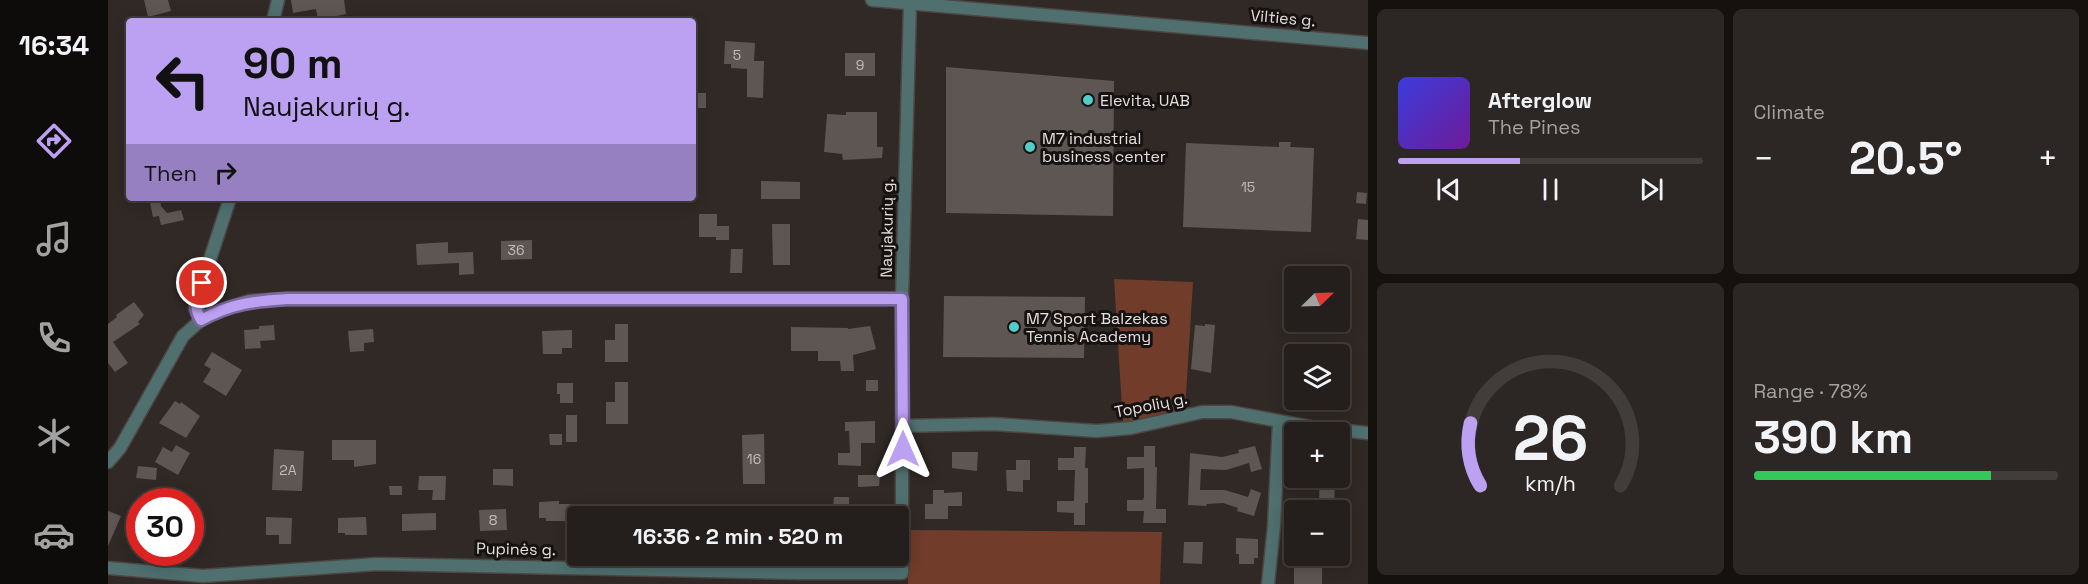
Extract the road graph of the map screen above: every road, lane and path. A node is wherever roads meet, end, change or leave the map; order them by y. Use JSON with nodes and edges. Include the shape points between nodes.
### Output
{"nodes":[{"id":1,"x":278,"y":0,"type":"edge"},
{"id":2,"x":872,"y":0,"type":"edge"},
{"id":3,"x":910,"y":4,"type":"junction"},
{"id":4,"x":274,"y":18,"type":"edge"},
{"id":5,"x":1368,"y":43,"type":"edge"},
{"id":6,"x":229,"y":201,"type":"edge"},
{"id":7,"x":902,"y":299,"type":"junction"},
{"id":8,"x":201,"y":320,"type":"junction"},
{"id":9,"x":1278,"y":422,"type":"junction"},
{"id":10,"x":902,"y":426,"type":"junction"},
{"id":11,"x":1368,"y":433,"type":"edge"},
{"id":12,"x":108,"y":462,"type":"edge"},
{"id":13,"x":108,"y":568,"type":"edge"},
{"id":14,"x":902,"y":578,"type":"edge"},
{"id":15,"x":1268,"y":584,"type":"edge"}],
"edges":[{"from":1,"to":4,"type":"street"},
{"from":2,"to":3,"type":"street","name":"Vilties g."},
{"from":3,"to":5,"type":"street","name":"Vilties g."},
{"from":3,"to":7,"type":"street","name":"Naujakurių g."},
{"from":6,"to":8,"type":"street","via":[[196,302]]},
{"from":7,"to":8,"type":"street","name":"Naujakurių g.","via":[[287,299],[249,301]]},
{"from":7,"to":10,"type":"street","name":"Pupinės g."},
{"from":8,"to":12,"type":"street","name":"Naujakurių g.","via":[[183,336],[120,448]]},
{"from":9,"to":10,"type":"street","name":"Topolių g.","via":[[1231,412],[1202,412],[1131,428],[1097,431],[994,424]]},
{"from":9,"to":11,"type":"street","name":"Topolių g."},
{"from":9,"to":15,"type":"street"},
{"from":10,"to":14,"type":"street","name":"Pupinės g."},
{"from":13,"to":14,"type":"street","name":"Pupinės g.","via":[[203,576],[378,564]]}]}
